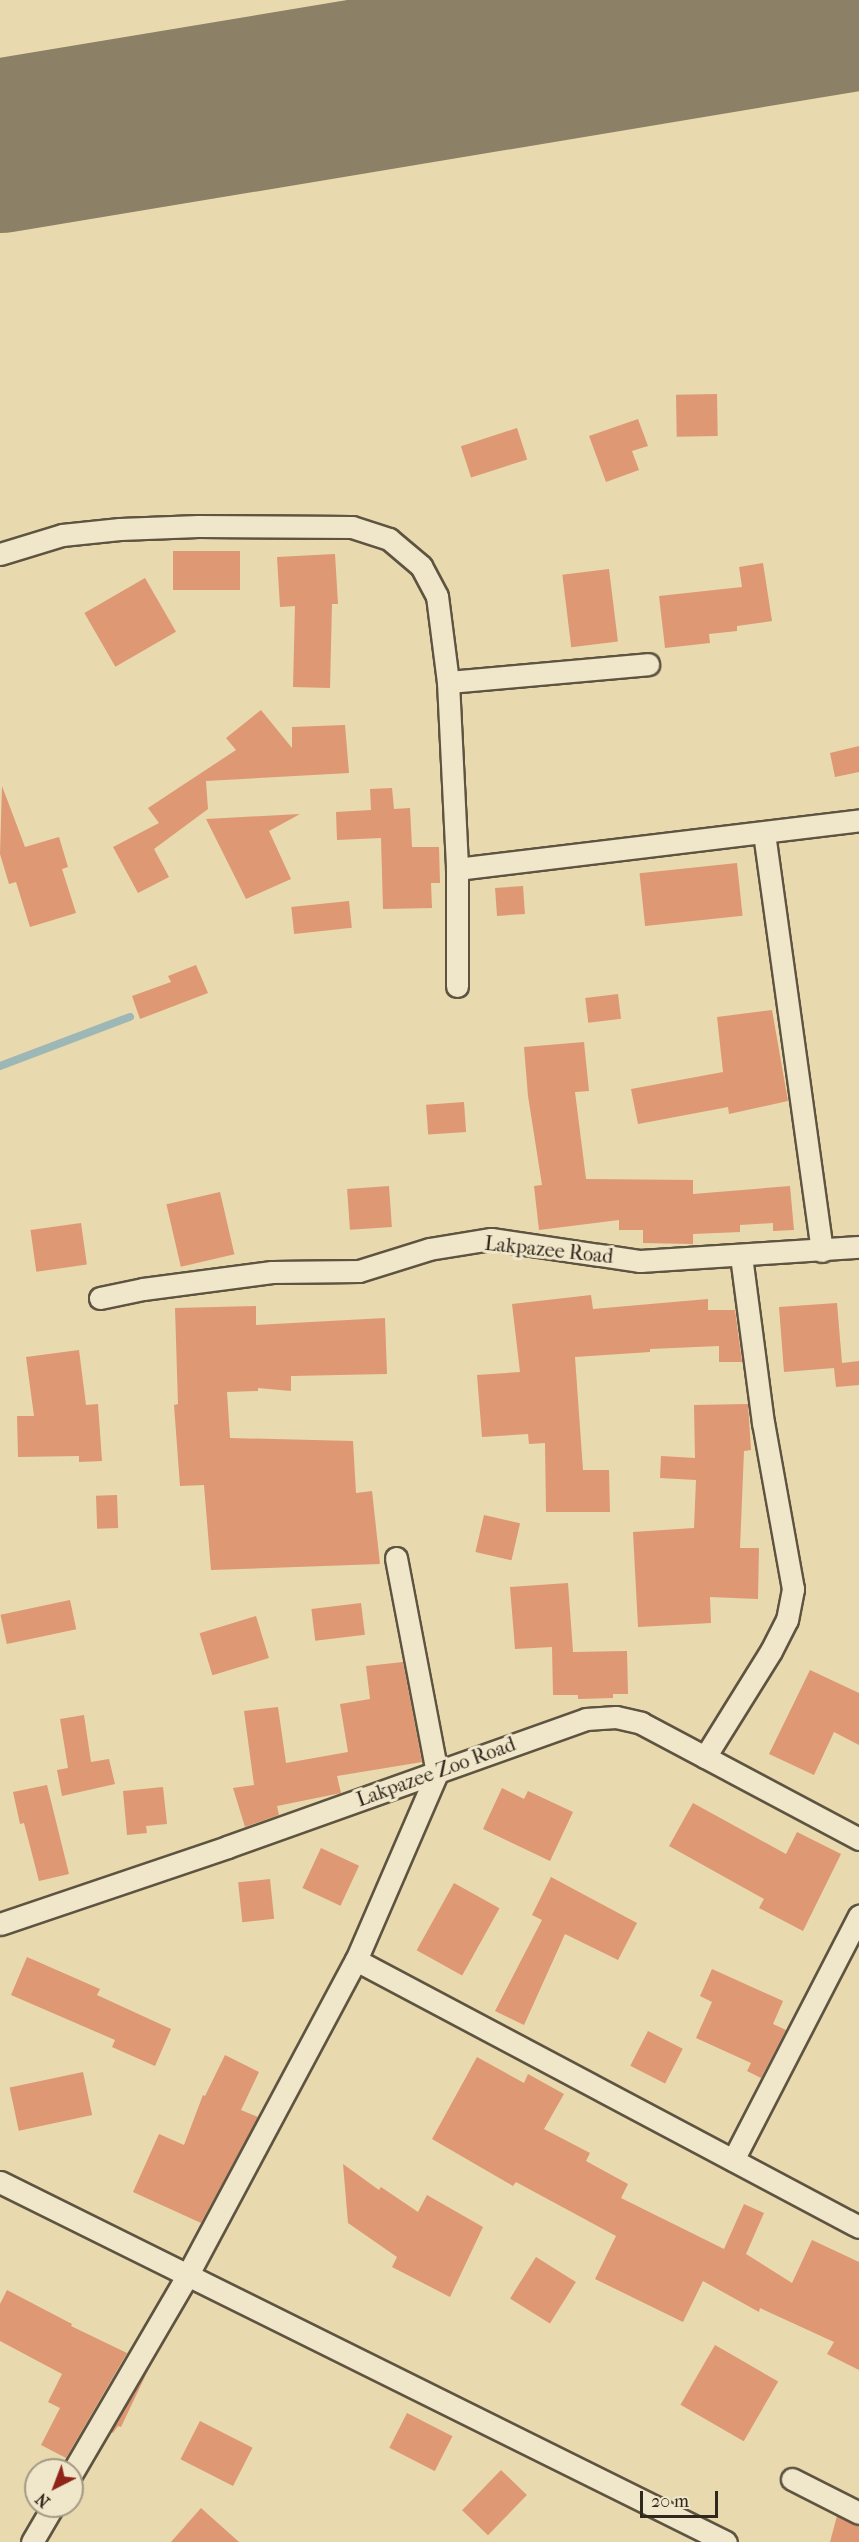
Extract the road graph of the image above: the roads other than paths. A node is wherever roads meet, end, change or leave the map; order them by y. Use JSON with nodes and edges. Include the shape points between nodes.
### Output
{"nodes":[{"id":1,"x":0,"y":554,"type":"edge"},
{"id":2,"x":648,"y":664,"type":"dead end"},
{"id":3,"x":448,"y":682,"type":"junction"},
{"id":4,"x":859,"y":820,"type":"edge"},
{"id":5,"x":764,"y":833,"type":"junction"},
{"id":6,"x":457,"y":869,"type":"junction"},
{"id":7,"x":457,"y":986,"type":"dead end"},
{"id":8,"x":859,"y":1247,"type":"edge"},
{"id":9,"x":822,"y":1251,"type":"junction"},
{"id":10,"x":741,"y":1256,"type":"junction"},
{"id":11,"x":100,"y":1298,"type":"dead end"},
{"id":12,"x":396,"y":1558,"type":"dead end"},
{"id":13,"x":705,"y":1757,"type":"junction"},
{"id":14,"x":437,"y":1773,"type":"junction"},
{"id":15,"x":859,"y":1839,"type":"edge"},
{"id":16,"x":859,"y":1916,"type":"edge"},
{"id":17,"x":0,"y":1924,"type":"edge"},
{"id":18,"x":356,"y":1960,"type":"junction"},
{"id":19,"x":733,"y":2160,"type":"junction"},
{"id":20,"x":0,"y":2182,"type":"edge"},
{"id":21,"x":859,"y":2227,"type":"edge"},
{"id":22,"x":187,"y":2276,"type":"junction"},
{"id":23,"x":81,"y":2458,"type":"edge"},
{"id":24,"x":792,"y":2479,"type":"dead end"},
{"id":25,"x":859,"y":2513,"type":"edge"},
{"id":26,"x":45,"y":2518,"type":"edge"},
{"id":27,"x":32,"y":2542,"type":"edge"},
{"id":28,"x":726,"y":2542,"type":"edge"}],
"edges":[{"from":1,"to":3,"type":"street","via":[[62,535],[120,529],[352,527],[389,539],[421,566],[437,596]]},
{"from":2,"to":3,"type":"street"},
{"from":3,"to":6,"type":"street"},
{"from":4,"to":5,"type":"street"},
{"from":5,"to":6,"type":"street"},
{"from":5,"to":9,"type":"street"},
{"from":6,"to":7,"type":"street"},
{"from":8,"to":9,"type":"street","name":"Lakpazee Road"},
{"from":9,"to":10,"type":"street","name":"Lakpazee Road"},
{"from":10,"to":11,"type":"street","name":"Lakpazee Road","via":[[640,1261],[491,1239],[429,1249],[359,1271],[272,1272]]},
{"from":10,"to":13,"type":"street","via":[[763,1422],[793,1589],[787,1620],[771,1651]]},
{"from":12,"to":14,"type":"street"},
{"from":13,"to":14,"type":"street","name":"Lakpazee Zoo Road","via":[[642,1723],[616,1717],[575,1722]]},
{"from":13,"to":15,"type":"street","name":"Lakpazee Zoo Road"},
{"from":14,"to":17,"type":"street","name":"Lakpazee Zoo Road"},
{"from":14,"to":18,"type":"street"},
{"from":16,"to":19,"type":"street"},
{"from":18,"to":19,"type":"street"},
{"from":18,"to":22,"type":"street"},
{"from":19,"to":21,"type":"street"},
{"from":20,"to":22,"type":"street"},
{"from":22,"to":23,"type":"street"},
{"from":22,"to":28,"type":"street"},
{"from":24,"to":25,"type":"street"},
{"from":26,"to":27,"type":"street"}]}
